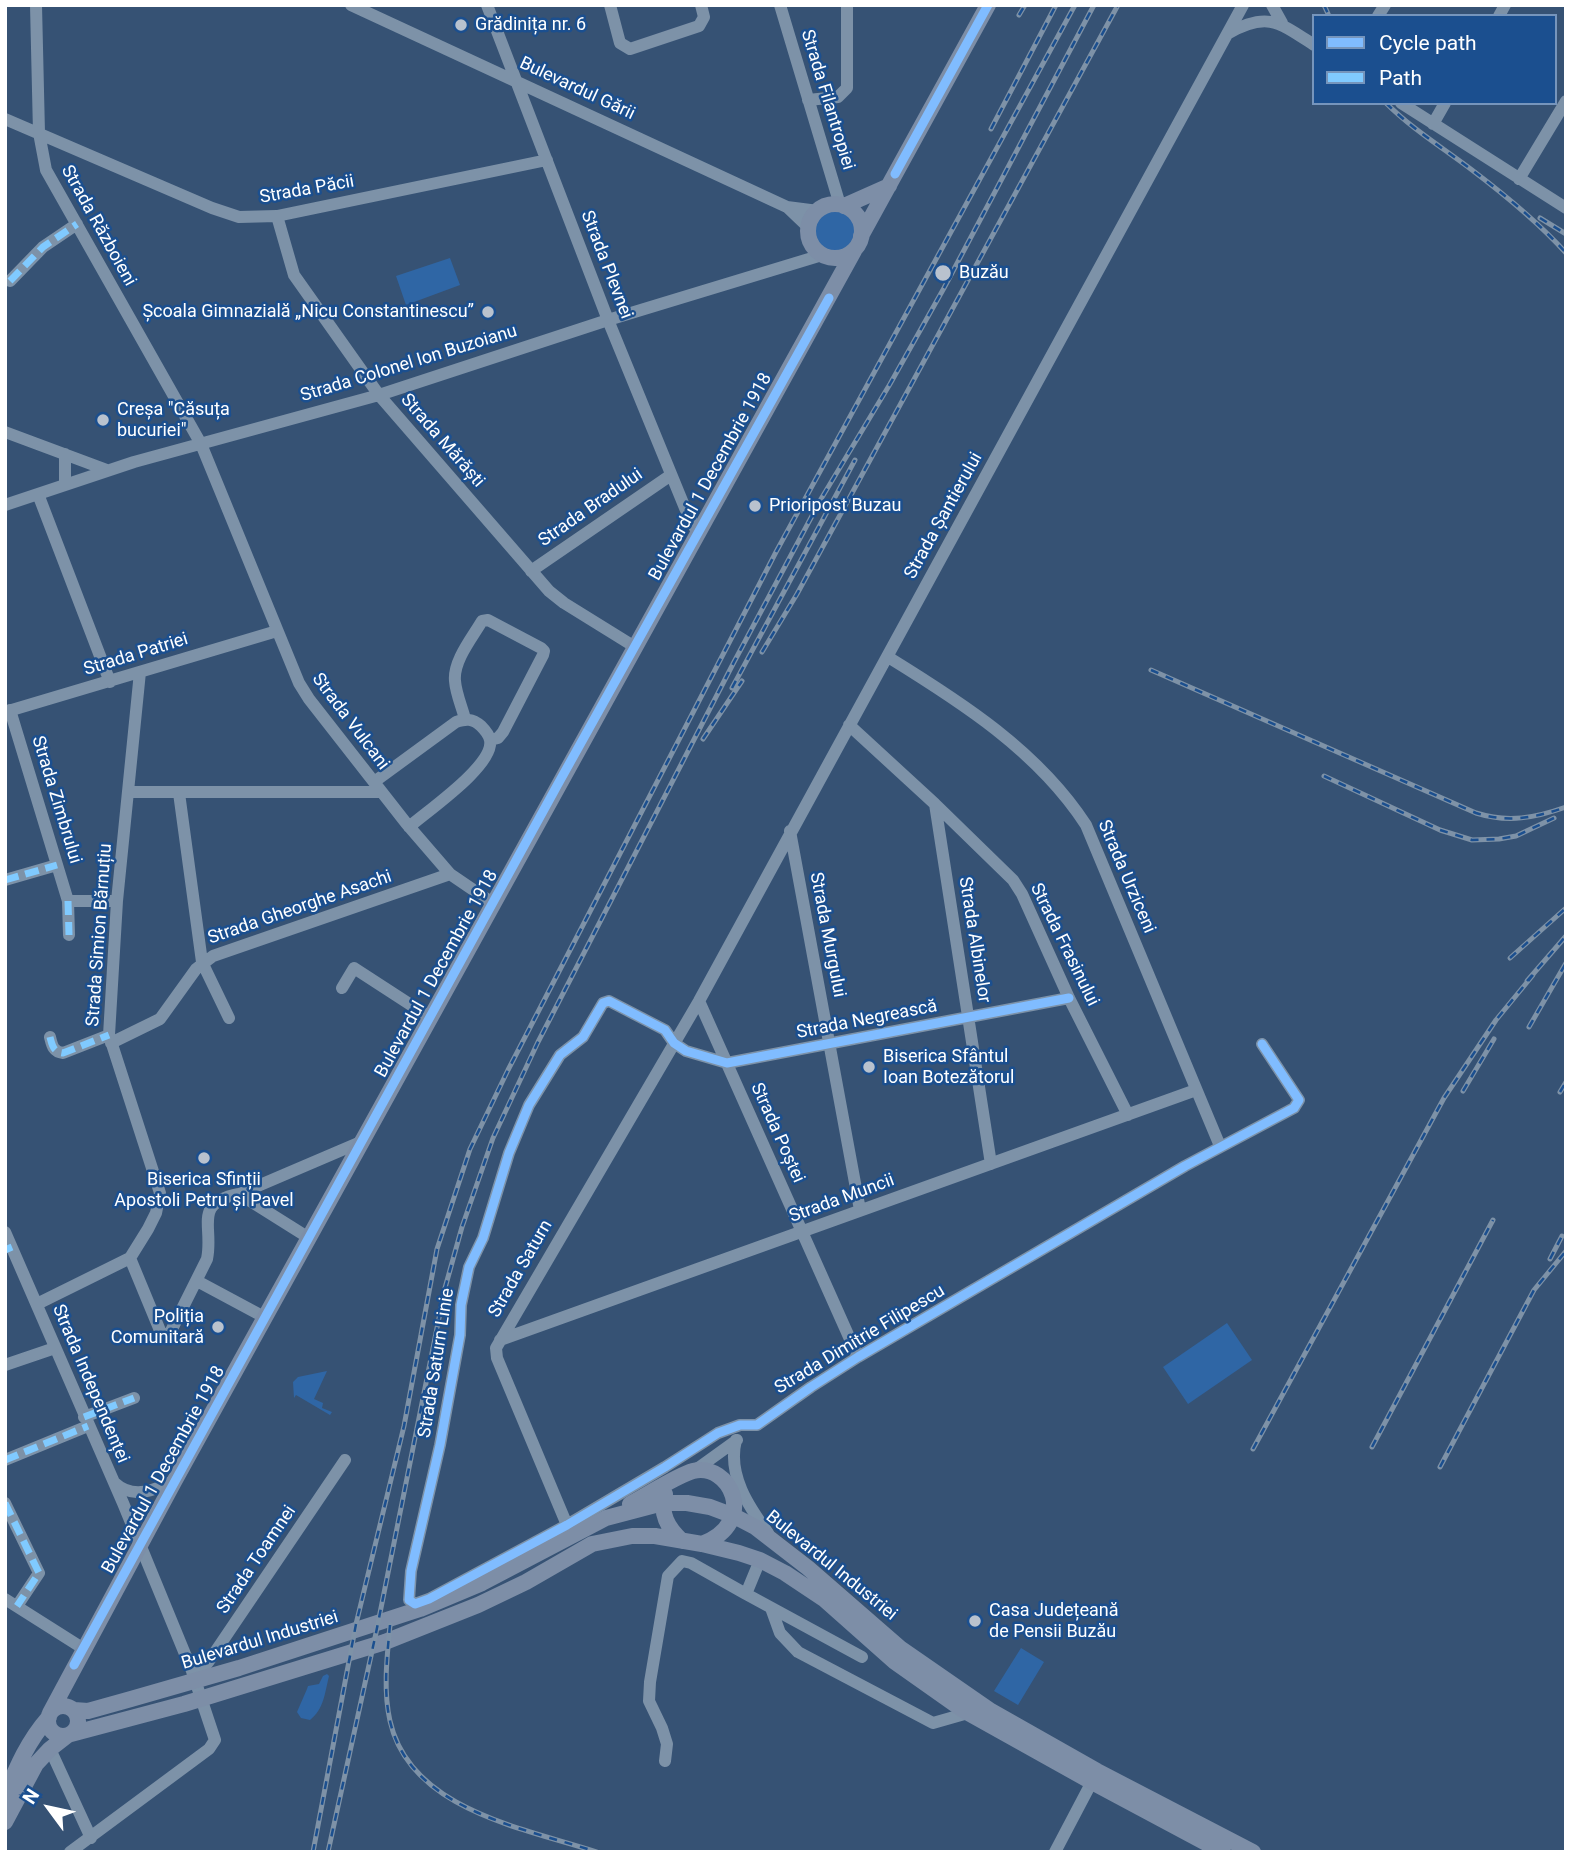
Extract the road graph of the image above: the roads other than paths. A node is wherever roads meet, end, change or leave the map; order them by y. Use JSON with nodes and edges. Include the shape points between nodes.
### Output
{"nodes":[{"id":1,"x":36,"y":5,"type":"edge"},
{"id":2,"x":351,"y":5,"type":"edge"},
{"id":3,"x":487,"y":5,"type":"edge"},
{"id":4,"x":610,"y":5,"type":"edge"},
{"id":5,"x":701,"y":5,"type":"edge"},
{"id":6,"x":780,"y":5,"type":"edge"},
{"id":7,"x":847,"y":5,"type":"edge"},
{"id":8,"x":988,"y":5,"type":"edge"},
{"id":9,"x":1243,"y":5,"type":"edge"},
{"id":10,"x":1272,"y":5,"type":"edge"},
{"id":11,"x":1282,"y":23,"type":"junction"},
{"id":12,"x":1227,"y":34,"type":"junction"},
{"id":13,"x":1312,"y":44,"type":"edge"},
{"id":14,"x":518,"y":82,"type":"junction"},
{"id":15,"x":808,"y":100,"type":"junction"},
{"id":16,"x":1566,"y":101,"type":"edge"},
{"id":17,"x":1404,"y":105,"type":"edge"},
{"id":18,"x":1444,"y":105,"type":"edge"},
{"id":19,"x":5,"y":119,"type":"edge"},
{"id":20,"x":1433,"y":124,"type":"junction"},
{"id":21,"x":39,"y":133,"type":"junction"},
{"id":22,"x":547,"y":160,"type":"junction"},
{"id":23,"x":1519,"y":179,"type":"junction"},
{"id":24,"x":889,"y":186,"type":"junction"},
{"id":25,"x":842,"y":205,"type":"junction"},
{"id":26,"x":787,"y":206,"type":"junction"},
{"id":27,"x":1566,"y":208,"type":"edge"},
{"id":28,"x":818,"y":211,"type":"junction"},
{"id":29,"x":277,"y":216,"type":"junction"},
{"id":30,"x":76,"y":224,"type":"junction"},
{"id":31,"x":808,"y":227,"type":"junction"},
{"id":32,"x":858,"y":244,"type":"junction"},
{"id":33,"x":825,"y":256,"type":"junction"},
{"id":34,"x":10,"y":281,"type":"dead end"},
{"id":35,"x":829,"y":298,"type":"junction"},
{"id":36,"x":608,"y":320,"type":"junction"},
{"id":37,"x":379,"y":395,"type":"junction"},
{"id":38,"x":5,"y":432,"type":"edge"},
{"id":39,"x":201,"y":444,"type":"junction"},
{"id":40,"x":65,"y":454,"type":"junction"},
{"id":41,"x":107,"y":470,"type":"junction"},
{"id":42,"x":671,"y":475,"type":"junction"},
{"id":43,"x":65,"y":485,"type":"junction"},
{"id":44,"x":38,"y":494,"type":"junction"},
{"id":45,"x":5,"y":505,"type":"edge"},
{"id":46,"x":698,"y":534,"type":"junction"},
{"id":47,"x":531,"y":571,"type":"junction"},
{"id":48,"x":277,"y":632,"type":"junction"},
{"id":49,"x":635,"y":647,"type":"junction"},
{"id":50,"x":888,"y":657,"type":"junction"},
{"id":51,"x":140,"y":672,"type":"junction"},
{"id":52,"x":110,"y":682,"type":"junction"},
{"id":53,"x":8,"y":711,"type":"edge"},
{"id":54,"x":465,"y":719,"type":"junction"},
{"id":55,"x":849,"y":725,"type":"junction"},
{"id":56,"x":490,"y":740,"type":"junction"},
{"id":57,"x":377,"y":787,"type":"junction"},
{"id":58,"x":130,"y":792,"type":"junction"},
{"id":59,"x":180,"y":793,"type":"junction"},
{"id":60,"x":935,"y":804,"type":"junction"},
{"id":61,"x":409,"y":827,"type":"junction"},
{"id":62,"x":789,"y":831,"type":"junction"},
{"id":63,"x":57,"y":865,"type":"junction"},
{"id":64,"x":450,"y":874,"type":"junction"},
{"id":65,"x":5,"y":880,"type":"edge"},
{"id":66,"x":68,"y":901,"type":"junction"},
{"id":67,"x":117,"y":901,"type":"junction"},
{"id":68,"x":494,"y":904,"type":"junction"},
{"id":69,"x":69,"y":935,"type":"dead end"},
{"id":70,"x":202,"y":962,"type":"junction"},
{"id":71,"x":342,"y":988,"type":"dead end"},
{"id":72,"x":1069,"y":998,"type":"junction"},
{"id":73,"x":699,"y":1000,"type":"junction"},
{"id":74,"x":968,"y":1016,"type":"junction"},
{"id":75,"x":229,"y":1018,"type":"dead end"},
{"id":76,"x":431,"y":1018,"type":"junction"},
{"id":77,"x":50,"y":1037,"type":"dead end"},
{"id":78,"x":110,"y":1039,"type":"junction"},
{"id":79,"x":674,"y":1043,"type":"junction"},
{"id":80,"x":831,"y":1043,"type":"junction"},
{"id":81,"x":1262,"y":1044,"type":"dead end"},
{"id":82,"x":727,"y":1063,"type":"junction"},
{"id":83,"x":1196,"y":1090,"type":"junction"},
{"id":84,"x":1128,"y":1115,"type":"junction"},
{"id":85,"x":363,"y":1141,"type":"junction"},
{"id":86,"x":1220,"y":1146,"type":"junction"},
{"id":87,"x":991,"y":1164,"type":"junction"},
{"id":88,"x":239,"y":1194,"type":"junction"},
{"id":89,"x":860,"y":1210,"type":"junction"},
{"id":90,"x":5,"y":1232,"type":"edge"},
{"id":91,"x":802,"y":1233,"type":"junction"},
{"id":92,"x":309,"y":1238,"type":"junction"},
{"id":93,"x":8,"y":1249,"type":"edge"},
{"id":94,"x":130,"y":1258,"type":"junction"},
{"id":95,"x":197,"y":1280,"type":"junction"},
{"id":96,"x":37,"y":1304,"type":"junction"},
{"id":97,"x":266,"y":1318,"type":"junction"},
{"id":98,"x":500,"y":1340,"type":"junction"},
{"id":99,"x":55,"y":1348,"type":"junction"},
{"id":100,"x":858,"y":1357,"type":"junction"},
{"id":101,"x":5,"y":1365,"type":"edge"},
{"id":102,"x":134,"y":1398,"type":"dead end"},
{"id":103,"x":86,"y":1422,"type":"junction"},
{"id":104,"x":757,"y":1425,"type":"junction"},
{"id":105,"x":736,"y":1440,"type":"junction"},
{"id":106,"x":5,"y":1460,"type":"edge"},
{"id":107,"x":345,"y":1460,"type":"dead end"},
{"id":108,"x":694,"y":1471,"type":"junction"},
{"id":109,"x":737,"y":1471,"type":"junction"},
{"id":110,"x":175,"y":1480,"type":"junction"},
{"id":111,"x":672,"y":1482,"type":"junction"},
{"id":112,"x":115,"y":1483,"type":"junction"},
{"id":113,"x":733,"y":1498,"type":"junction"},
{"id":114,"x":5,"y":1503,"type":"edge"},
{"id":115,"x":663,"y":1503,"type":"junction"},
{"id":116,"x":734,"y":1516,"type":"junction"},
{"id":117,"x":606,"y":1518,"type":"junction"},
{"id":118,"x":567,"y":1525,"type":"junction"},
{"id":119,"x":772,"y":1539,"type":"junction"},
{"id":120,"x":682,"y":1541,"type":"junction"},
{"id":121,"x":702,"y":1544,"type":"junction"},
{"id":122,"x":139,"y":1546,"type":"junction"},
{"id":123,"x":760,"y":1560,"type":"junction"},
{"id":124,"x":746,"y":1594,"type":"junction"},
{"id":125,"x":408,"y":1596,"type":"joint"},
{"id":126,"x":5,"y":1599,"type":"edge"},
{"id":127,"x":17,"y":1606,"type":"junction"},
{"id":128,"x":771,"y":1608,"type":"junction"},
{"id":129,"x":84,"y":1649,"type":"junction"},
{"id":130,"x":862,"y":1657,"type":"dead end"},
{"id":131,"x":75,"y":1665,"type":"junction"},
{"id":132,"x":192,"y":1671,"type":"junction"},
{"id":133,"x":74,"y":1710,"type":"junction"},
{"id":134,"x":968,"y":1713,"type":"junction"},
{"id":135,"x":49,"y":1715,"type":"junction"},
{"id":136,"x":69,"y":1734,"type":"junction"},
{"id":137,"x":50,"y":1749,"type":"junction"},
{"id":138,"x":664,"y":1761,"type":"dead end"},
{"id":139,"x":1094,"y":1776,"type":"junction"},
{"id":140,"x":5,"y":1796,"type":"edge"},
{"id":141,"x":5,"y":1822,"type":"edge"},
{"id":142,"x":91,"y":1838,"type":"junction"},
{"id":143,"x":70,"y":1852,"type":"edge"},
{"id":144,"x":1055,"y":1852,"type":"edge"},
{"id":145,"x":1223,"y":1852,"type":"edge"},
{"id":146,"x":1253,"y":1852,"type":"edge"}],
"edges":[{"from":1,"to":21,"type":"street","name":"Strada Războieni"},
{"from":2,"to":14,"type":"street","name":"Bulevardul Gării"},
{"from":3,"to":14,"type":"street","name":"Strada Plevnei"},
{"from":4,"to":5,"type":"street","via":[[620,43],[631,49],[699,26],[704,17]]},
{"from":6,"to":15,"type":"street","name":"Strada Filantropiei"},
{"from":7,"to":15,"type":"street","via":[[847,88],[838,97]]},
{"from":8,"to":24,"type":"main road","name":"Bulevardul 1 Decembrie 1918"},
{"from":9,"to":12,"type":"street","name":"Strada Șantierului"},
{"from":10,"to":11,"type":"street"},
{"from":11,"to":12,"type":"street","via":[[1251,23]]},
{"from":11,"to":13,"type":"street"},
{"from":12,"to":50,"type":"street","name":"Strada Șantierului"},
{"from":14,"to":22,"type":"street","name":"Strada Plevnei"},
{"from":14,"to":26,"type":"street","name":"Bulevardul Gării"},
{"from":15,"to":25,"type":"street","name":"Strada Filantropiei"},
{"from":16,"to":23,"type":"street"},
{"from":17,"to":20,"type":"street"},
{"from":18,"to":20,"type":"street"},
{"from":19,"to":21,"type":"street","name":"Strada Păcii"},
{"from":20,"to":23,"type":"street"},
{"from":21,"to":29,"type":"street","name":"Strada Păcii","via":[[228,214]]},
{"from":21,"to":30,"type":"street","name":"Strada Războieni","via":[[46,170]]},
{"from":22,"to":29,"type":"street","name":"Strada Păcii"},
{"from":22,"to":36,"type":"street","name":"Strada Plevnei"},
{"from":23,"to":27,"type":"street"},
{"from":24,"to":25,"type":"main road"},
{"from":24,"to":32,"type":"main road","name":"Bulevardul 1 Decembrie 1918"},
{"from":25,"to":28,"type":"main road"},
{"from":25,"to":32,"type":"main road","via":[[858,218]]},
{"from":26,"to":28,"type":"street","name":"Bulevardul Gării"},
{"from":26,"to":31,"type":"street","name":"Bulevardul Gării"},
{"from":28,"to":31,"type":"main road"},
{"from":29,"to":37,"type":"street","name":"Strada Mărăști","via":[[294,275]]},
{"from":30,"to":34,"type":"street","via":[[43,247]]},
{"from":30,"to":39,"type":"street","name":"Strada Războieni"},
{"from":31,"to":33,"type":"main road","via":[[809,240]]},
{"from":32,"to":33,"type":"main road","via":[[841,258]]},
{"from":32,"to":35,"type":"main road","name":"Bulevardul 1 Decembrie 1918"},
{"from":33,"to":35,"type":"main road"},
{"from":33,"to":36,"type":"street","name":"Strada Colonel Ion Buzoianu"},
{"from":35,"to":46,"type":"main road","name":"Bulevardul 1 Decembrie 1918"},
{"from":36,"to":37,"type":"street","name":"Strada Colonel Ion Buzoianu"},
{"from":36,"to":42,"type":"street","name":"Strada Plevnei"},
{"from":37,"to":39,"type":"street","name":"Strada Colonel Ion Buzoianu"},
{"from":37,"to":47,"type":"street","name":"Strada Mărăști"},
{"from":38,"to":40,"type":"street"},
{"from":39,"to":41,"type":"street","name":"Strada Colonel Ion Buzoianu"},
{"from":39,"to":48,"type":"street","name":"Strada Vulcani"},
{"from":40,"to":41,"type":"street"},
{"from":40,"to":43,"type":"street"},
{"from":41,"to":43,"type":"street","name":"Strada Colonel Ion Buzoianu"},
{"from":42,"to":46,"type":"street","name":"Strada Plevnei"},
{"from":42,"to":47,"type":"street","name":"Strada Bradului"},
{"from":43,"to":44,"type":"street","name":"Strada Colonel Ion Buzoianu"},
{"from":44,"to":45,"type":"street","name":"Strada Colonel Ion Buzoianu"},
{"from":44,"to":52,"type":"street"},
{"from":46,"to":49,"type":"main road","name":"Bulevardul 1 Decembrie 1918"},
{"from":47,"to":49,"type":"street","name":"Strada Mărăști","via":[[564,603]]},
{"from":48,"to":51,"type":"street","name":"Strada Patriei"},
{"from":48,"to":57,"type":"street","name":"Strada Vulcani","via":[[309,699]]},
{"from":49,"to":68,"type":"main road","name":"Bulevardul 1 Decembrie 1918"},
{"from":50,"to":55,"type":"street","name":"Strada Șantierului"},
{"from":50,"to":83,"type":"street","name":"Strada Urziceni","via":[[994,728],[1052,780],[1079,814]]},
{"from":51,"to":52,"type":"street","name":"Strada Patriei"},
{"from":51,"to":58,"type":"street","name":"Strada Simion Bărnuțiu"},
{"from":52,"to":53,"type":"street","name":"Strada Patriei"},
{"from":53,"to":63,"type":"street","name":"Strada Zimbrului"},
{"from":54,"to":56,"type":"street","via":[[479,724]]},
{"from":54,"to":56,"type":"street","via":[[455,674],[482,621],[541,648],[543,655],[503,732]]},
{"from":54,"to":57,"type":"street","via":[[436,735]]},
{"from":55,"to":60,"type":"street","name":"Strada Frasinului"},
{"from":55,"to":62,"type":"street","name":"Strada Șantierului"},
{"from":56,"to":61,"type":"street","via":[[478,767]]},
{"from":57,"to":59,"type":"street"},
{"from":57,"to":61,"type":"street","name":"Strada Vulcani"},
{"from":58,"to":59,"type":"street"},
{"from":58,"to":67,"type":"street","name":"Strada Simion Bărnuțiu"},
{"from":59,"to":70,"type":"street"},
{"from":60,"to":72,"type":"street","name":"Strada Frasinului","via":[[1013,880]]},
{"from":60,"to":74,"type":"street","name":"Strada Albinelor"},
{"from":61,"to":64,"type":"street","name":"Strada Vulcani"},
{"from":62,"to":73,"type":"street","name":"Strada Șantierului"},
{"from":62,"to":80,"type":"street","name":"Strada Murgului"},
{"from":63,"to":65,"type":"street"},
{"from":63,"to":66,"type":"street","name":"Strada Zimbrului"},
{"from":64,"to":68,"type":"street","name":"Strada Vulcani"},
{"from":64,"to":70,"type":"street","name":"Strada Gheorghe Asachi"},
{"from":66,"to":67,"type":"street"},
{"from":66,"to":69,"type":"street","name":"Strada Zimbrului"},
{"from":67,"to":78,"type":"street","name":"Strada Simion Bărnuțiu"},
{"from":68,"to":76,"type":"main road","name":"Bulevardul 1 Decembrie 1918"},
{"from":70,"to":75,"type":"street"},
{"from":70,"to":78,"type":"street","name":"Strada Gheorghe Asachi","via":[[160,1019]]},
{"from":71,"to":76,"type":"street","via":[[355,968]]},
{"from":72,"to":74,"type":"street","name":"Strada Negrească"},
{"from":72,"to":84,"type":"street","name":"Strada Frasinului"},
{"from":73,"to":79,"type":"street","name":"Strada Șantierului"},
{"from":73,"to":82,"type":"street","name":"Strada Poștei"},
{"from":74,"to":80,"type":"street","name":"Strada Negrească"},
{"from":74,"to":87,"type":"street","name":"Strada Albinelor"},
{"from":76,"to":85,"type":"main road","name":"Bulevardul 1 Decembrie 1918"},
{"from":77,"to":78,"type":"street","name":"Strada Gheorghe Asachi","via":[[52,1047],[62,1053]]},
{"from":78,"to":94,"type":"street","name":"Strada Simion Bărnuțiu","via":[[160,1193],[156,1213]]},
{"from":79,"to":82,"type":"street","name":"Strada Negrească","via":[[690,1053]]},
{"from":79,"to":98,"type":"street","name":"Strada Saturn"},
{"from":79,"to":125,"type":"street","name":"Strada Saturn Linie","via":[[665,1030],[609,1001],[603,1003],[583,1037],[560,1055],[529,1105],[469,1267],[460,1335]]},
{"from":80,"to":82,"type":"street","name":"Strada Negrească"},
{"from":80,"to":89,"type":"street","name":"Strada Murgului"},
{"from":81,"to":86,"type":"street","name":"Strada Dimitrie Filipescu","via":[[1299,1100],[1294,1108]]},
{"from":82,"to":91,"type":"street","name":"Strada Poștei"},
{"from":83,"to":84,"type":"street","name":"Strada Muncii"},
{"from":83,"to":86,"type":"street","name":"Strada Urziceni"},
{"from":84,"to":87,"type":"street","name":"Strada Muncii"},
{"from":85,"to":88,"type":"street"},
{"from":85,"to":92,"type":"main road","name":"Bulevardul 1 Decembrie 1918"},
{"from":86,"to":100,"type":"street","name":"Strada Dimitrie Filipescu"},
{"from":87,"to":89,"type":"street","name":"Strada Muncii"},
{"from":88,"to":92,"type":"street"},
{"from":88,"to":95,"type":"street","via":[[215,1202],[208,1220],[210,1248]]},
{"from":89,"to":91,"type":"street","name":"Strada Muncii"},
{"from":90,"to":93,"type":"street","name":"Strada Independenței"},
{"from":91,"to":98,"type":"street","name":"Strada Muncii"},
{"from":91,"to":100,"type":"street","name":"Strada Poștei"},
{"from":92,"to":97,"type":"main road","name":"Bulevardul 1 Decembrie 1918"},
{"from":93,"to":96,"type":"street","name":"Strada Independenței"},
{"from":94,"to":95,"type":"street","via":[[165,1336],[173,1331]]},
{"from":94,"to":96,"type":"street"},
{"from":95,"to":97,"type":"street"},
{"from":96,"to":99,"type":"street","name":"Strada Independenței"},
{"from":97,"to":110,"type":"main road","name":"Bulevardul 1 Decembrie 1918"},
{"from":98,"to":118,"type":"street","name":"Strada Saturn","via":[[497,1358]]},
{"from":99,"to":101,"type":"street"},
{"from":99,"to":103,"type":"street","name":"Strada Independenței"},
{"from":100,"to":104,"type":"street","name":"Strada Dimitrie Filipescu"},
{"from":102,"to":103,"type":"street"},
{"from":103,"to":106,"type":"street"},
{"from":103,"to":112,"type":"street","name":"Strada Independenței"},
{"from":104,"to":105,"type":"street"},
{"from":104,"to":118,"type":"street","name":"Strada Dimitrie Filipescu","via":[[718,1433]]},
{"from":105,"to":108,"type":"street"},
{"from":105,"to":109,"type":"street","via":[[733,1458]]},
{"from":107,"to":132,"type":"street","name":"Strada Toamnei","via":[[209,1661],[201,1671]]},
{"from":108,"to":111,"type":"main road"},
{"from":108,"to":113,"type":"main road","via":[[720,1478]]},
{"from":109,"to":113,"type":"street"},
{"from":109,"to":119,"type":"street","via":[[747,1503]]},
{"from":110,"to":112,"type":"street","via":[[140,1493],[125,1491]]},
{"from":110,"to":122,"type":"main road","name":"Bulevardul 1 Decembrie 1918"},
{"from":111,"to":115,"type":"main road"},
{"from":111,"to":117,"type":"main road"},
{"from":112,"to":122,"type":"street","name":"Strada Independenței"},
{"from":113,"to":116,"type":"main road"},
{"from":114,"to":127,"type":"street","via":[[39,1573]]},
{"from":115,"to":116,"type":"main road","name":"Bulevardul Industriei","via":[[710,1507]]},
{"from":115,"to":117,"type":"main road","name":"Bulevardul Industriei"},
{"from":115,"to":120,"type":"main road","via":[[666,1522]]},
{"from":116,"to":119,"type":"main road","name":"Bulevardul Industriei"},
{"from":116,"to":121,"type":"main road","via":[[722,1534]]},
{"from":117,"to":133,"type":"main road","name":"Bulevardul Industriei","via":[[482,1583],[394,1619],[131,1699],[88,1711]]},
{"from":118,"to":125,"type":"street","name":"Strada Dimitrie Filipescu","via":[[429,1599],[415,1604]]},
{"from":119,"to":139,"type":"main road","name":"Bulevardul Industriei","via":[[900,1648]]},
{"from":120,"to":121,"type":"main road","name":"Bulevardul Industriei"},
{"from":120,"to":136,"type":"main road","name":"Bulevardul Industriei","via":[[632,1536],[593,1544],[478,1605],[402,1636],[184,1704]]},
{"from":121,"to":123,"type":"main road","name":"Bulevardul Industriei"},
{"from":122,"to":129,"type":"main road","name":"Bulevardul 1 Decembrie 1918"},
{"from":122,"to":132,"type":"street","name":"Strada Independenței"},
{"from":123,"to":124,"type":"street"},
{"from":123,"to":134,"type":"main road","name":"Bulevardul Industriei","via":[[802,1583],[895,1662]]},
{"from":124,"to":128,"type":"street"},
{"from":124,"to":138,"type":"street","via":[[691,1563],[682,1561],[668,1576],[649,1701],[667,1744]]},
{"from":126,"to":127,"type":"street"},
{"from":127,"to":129,"type":"street"},
{"from":128,"to":130,"type":"street"},
{"from":128,"to":134,"type":"street","via":[[780,1633],[798,1652],[891,1702],[933,1723]]},
{"from":129,"to":131,"type":"main road","name":"Bulevardul 1 Decembrie 1918"},
{"from":131,"to":133,"type":"main road","name":"Bulevardul 1 Decembrie 1918","via":[[70,1693]]},
{"from":131,"to":135,"type":"main road","name":"Bulevardul 1 Decembrie 1918"},
{"from":132,"to":142,"type":"street","name":"Strada Independenței","via":[[215,1735],[213,1745]]},
{"from":133,"to":135,"type":"main road","via":[[59,1706]]},
{"from":133,"to":136,"type":"main road","via":[[78,1725]]},
{"from":134,"to":139,"type":"main road","name":"Bulevardul Industriei"},
{"from":135,"to":136,"type":"main road","via":[[54,1733]]},
{"from":135,"to":140,"type":"main road","name":"Bulevardul 1 Decembrie 1918","via":[[22,1753]]},
{"from":136,"to":137,"type":"main road"},
{"from":137,"to":141,"type":"main road","via":[[36,1764]]},
{"from":137,"to":142,"type":"street"},
{"from":139,"to":144,"type":"street"},
{"from":139,"to":145,"type":"main road","name":"Bulevardul Industriei"},
{"from":139,"to":146,"type":"main road","name":"Bulevardul Industriei"},
{"from":142,"to":143,"type":"street"}]}
